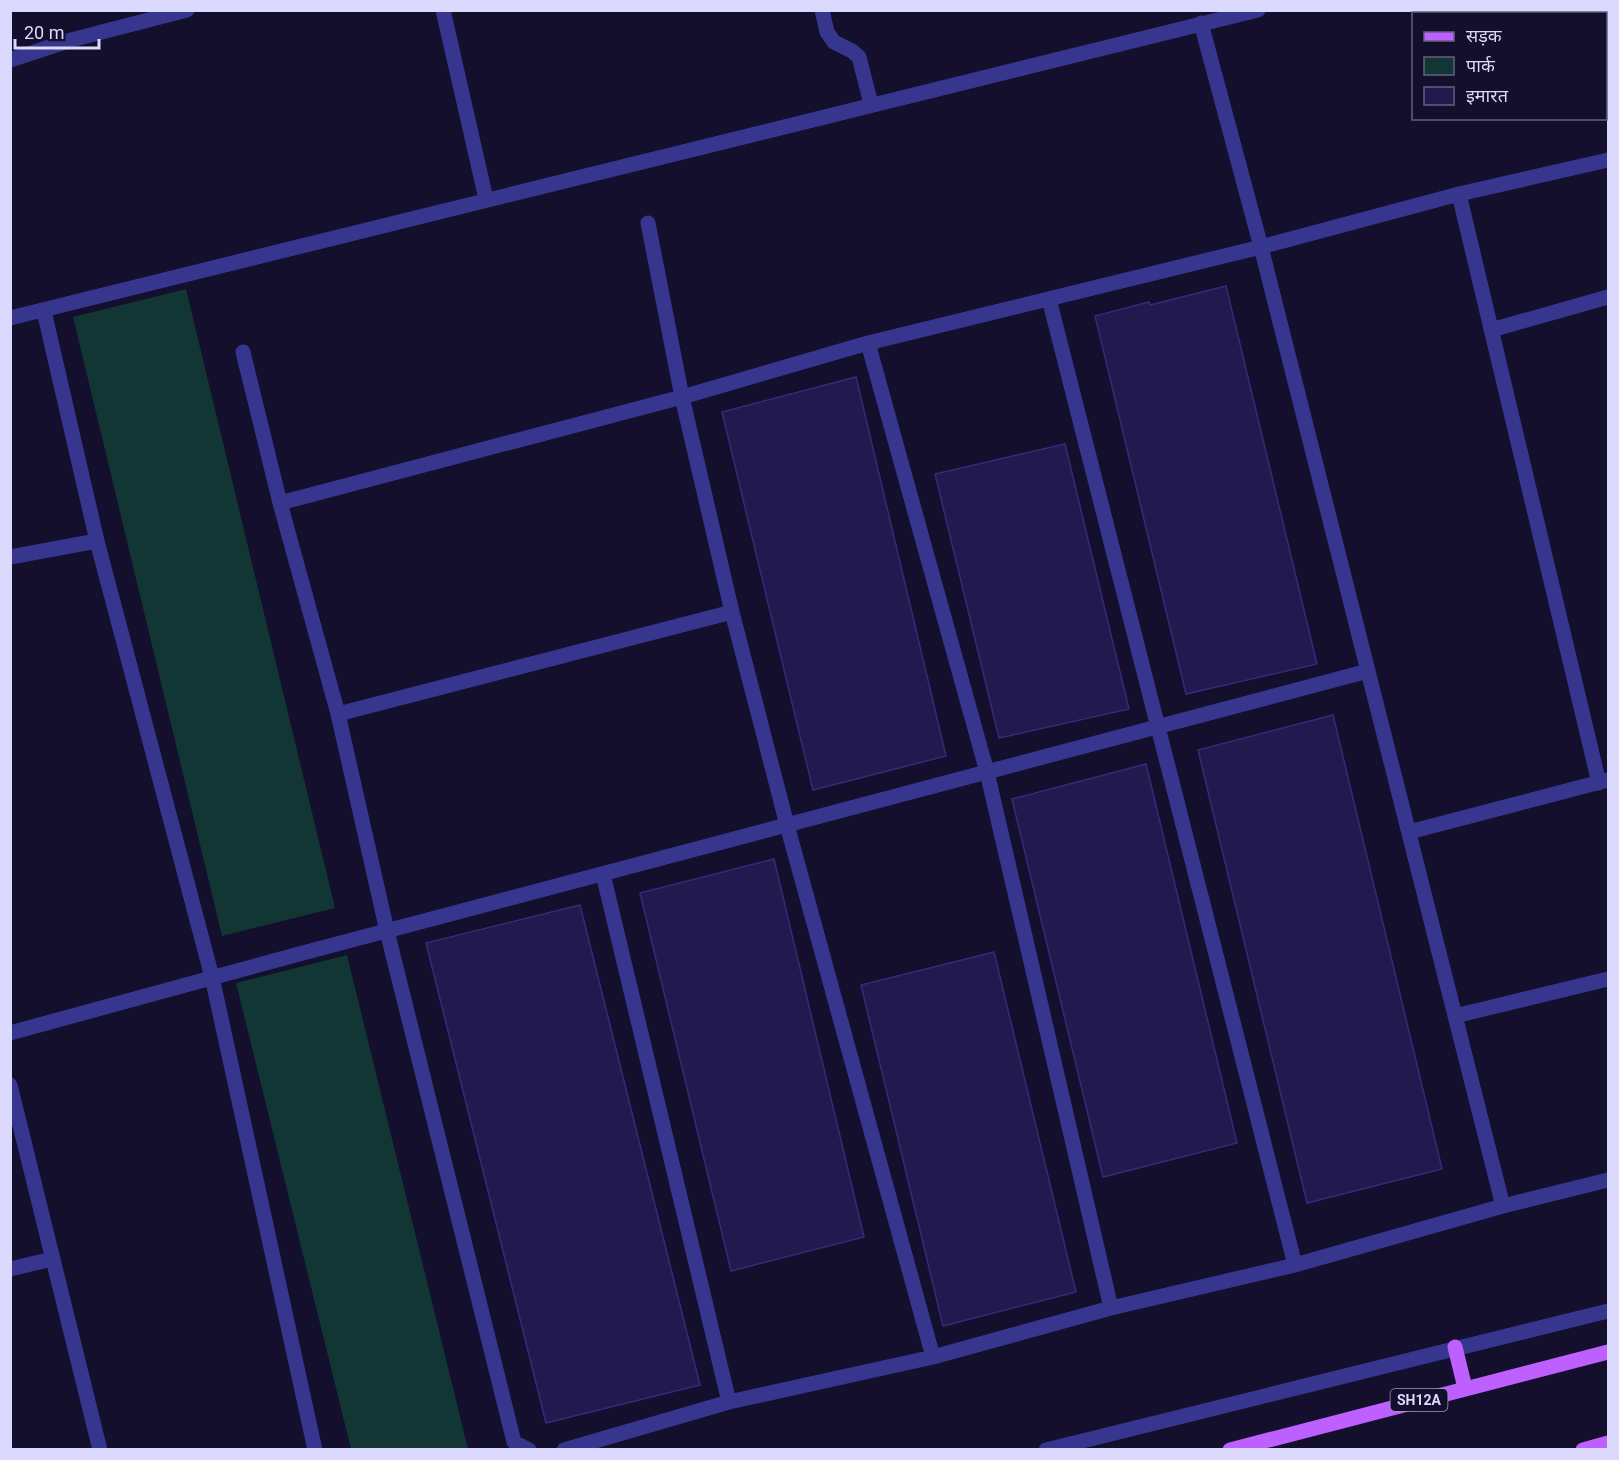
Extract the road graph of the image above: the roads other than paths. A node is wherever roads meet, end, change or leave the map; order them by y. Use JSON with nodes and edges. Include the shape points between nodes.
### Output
{"nodes":[{"id":1,"x":187,"y":10,"type":"edge"},
{"id":2,"x":443,"y":10,"type":"edge"},
{"id":3,"x":822,"y":10,"type":"edge"},
{"id":4,"x":1258,"y":10,"type":"edge"},
{"id":5,"x":1204,"y":19,"type":"edge"},
{"id":6,"x":10,"y":60,"type":"edge"},
{"id":7,"x":871,"y":104,"type":"junction"},
{"id":8,"x":1608,"y":160,"type":"edge"},
{"id":9,"x":1459,"y":194,"type":"junction"},
{"id":10,"x":486,"y":199,"type":"junction"},
{"id":11,"x":648,"y":223,"type":"dead end"},
{"id":12,"x":1261,"y":247,"type":"junction"},
{"id":13,"x":1608,"y":297,"type":"edge"},
{"id":14,"x":1050,"y":299,"type":"junction"},
{"id":15,"x":44,"y":310,"type":"junction"},
{"id":16,"x":10,"y":318,"type":"edge"},
{"id":17,"x":1491,"y":330,"type":"junction"},
{"id":18,"x":868,"y":343,"type":"junction"},
{"id":19,"x":243,"y":352,"type":"dead end"},
{"id":20,"x":682,"y":397,"type":"junction"},
{"id":21,"x":280,"y":503,"type":"junction"},
{"id":22,"x":97,"y":541,"type":"junction"},
{"id":23,"x":10,"y":557,"type":"edge"},
{"id":24,"x":732,"y":612,"type":"junction"},
{"id":25,"x":1368,"y":671,"type":"junction"},
{"id":26,"x":338,"y":714,"type":"junction"},
{"id":27,"x":1159,"y":727,"type":"junction"},
{"id":28,"x":987,"y":772,"type":"junction"},
{"id":29,"x":1604,"y":782,"type":"edge"},
{"id":30,"x":787,"y":825,"type":"junction"},
{"id":31,"x":1408,"y":832,"type":"junction"},
{"id":32,"x":603,"y":874,"type":"junction"},
{"id":33,"x":387,"y":931,"type":"junction"},
{"id":34,"x":212,"y":977,"type":"junction"},
{"id":35,"x":1608,"y":979,"type":"edge"},
{"id":36,"x":1455,"y":1016,"type":"junction"},
{"id":37,"x":10,"y":1033,"type":"edge"},
{"id":38,"x":10,"y":1085,"type":"edge"},
{"id":39,"x":1608,"y":1180,"type":"edge"},
{"id":40,"x":1503,"y":1206,"type":"junction"},
{"id":41,"x":52,"y":1259,"type":"junction"},
{"id":42,"x":1295,"y":1265,"type":"junction"},
{"id":43,"x":10,"y":1269,"type":"edge"},
{"id":44,"x":1111,"y":1308,"type":"junction"},
{"id":45,"x":1608,"y":1311,"type":"edge"},
{"id":46,"x":1455,"y":1347,"type":"junction"},
{"id":47,"x":1608,"y":1352,"type":"edge"},
{"id":48,"x":933,"y":1357,"type":"junction"},
{"id":49,"x":1465,"y":1388,"type":"junction"},
{"id":50,"x":729,"y":1402,"type":"junction"},
{"id":51,"x":1608,"y":1443,"type":"edge"},
{"id":52,"x":100,"y":1449,"type":"edge"},
{"id":53,"x":315,"y":1449,"type":"edge"},
{"id":54,"x":529,"y":1449,"type":"edge"},
{"id":55,"x":564,"y":1449,"type":"edge"},
{"id":56,"x":1046,"y":1449,"type":"edge"},
{"id":57,"x":1230,"y":1449,"type":"edge"},
{"id":58,"x":1583,"y":1449,"type":"edge"}],
"edges":[{"from":1,"to":6,"type":"street"},
{"from":2,"to":10,"type":"street"},
{"from":3,"to":7,"type":"street","via":[[827,32],[834,42],[859,57]]},
{"from":4,"to":5,"type":"street"},
{"from":5,"to":7,"type":"street"},
{"from":5,"to":12,"type":"street"},
{"from":7,"to":10,"type":"street"},
{"from":8,"to":9,"type":"street"},
{"from":9,"to":12,"type":"street"},
{"from":9,"to":17,"type":"street"},
{"from":10,"to":15,"type":"street"},
{"from":11,"to":20,"type":"street"},
{"from":12,"to":14,"type":"street"},
{"from":12,"to":25,"type":"street"},
{"from":13,"to":17,"type":"street"},
{"from":14,"to":18,"type":"street"},
{"from":14,"to":27,"type":"street"},
{"from":15,"to":16,"type":"street"},
{"from":15,"to":22,"type":"street"},
{"from":17,"to":29,"type":"street"},
{"from":18,"to":20,"type":"street"},
{"from":18,"to":28,"type":"street"},
{"from":19,"to":21,"type":"street"},
{"from":20,"to":21,"type":"street"},
{"from":20,"to":24,"type":"street"},
{"from":21,"to":26,"type":"street"},
{"from":22,"to":23,"type":"street"},
{"from":22,"to":34,"type":"street"},
{"from":24,"to":26,"type":"street"},
{"from":24,"to":30,"type":"street"},
{"from":25,"to":27,"type":"street"},
{"from":25,"to":31,"type":"street"},
{"from":26,"to":33,"type":"street"},
{"from":27,"to":28,"type":"street"},
{"from":27,"to":42,"type":"street"},
{"from":28,"to":30,"type":"street"},
{"from":28,"to":44,"type":"street"},
{"from":29,"to":31,"type":"street"},
{"from":30,"to":32,"type":"street"},
{"from":30,"to":48,"type":"street"},
{"from":31,"to":36,"type":"street"},
{"from":32,"to":33,"type":"street"},
{"from":32,"to":50,"type":"street"},
{"from":33,"to":34,"type":"street"},
{"from":33,"to":54,"type":"street","via":[[514,1442]]},
{"from":34,"to":37,"type":"street"},
{"from":34,"to":53,"type":"street"},
{"from":35,"to":36,"type":"street"},
{"from":36,"to":40,"type":"street"},
{"from":38,"to":41,"type":"street"},
{"from":39,"to":40,"type":"street"},
{"from":40,"to":42,"type":"street"},
{"from":41,"to":43,"type":"street"},
{"from":41,"to":52,"type":"street"},
{"from":42,"to":44,"type":"street"},
{"from":44,"to":48,"type":"street"},
{"from":45,"to":46,"type":"street"},
{"from":46,"to":49,"type":"main road"},
{"from":46,"to":56,"type":"street"},
{"from":47,"to":49,"type":"main road","number":"SH12A"},
{"from":48,"to":50,"type":"street"},
{"from":49,"to":57,"type":"main road","number":"SH12A"},
{"from":50,"to":55,"type":"street"},
{"from":51,"to":58,"type":"main road"}]}
